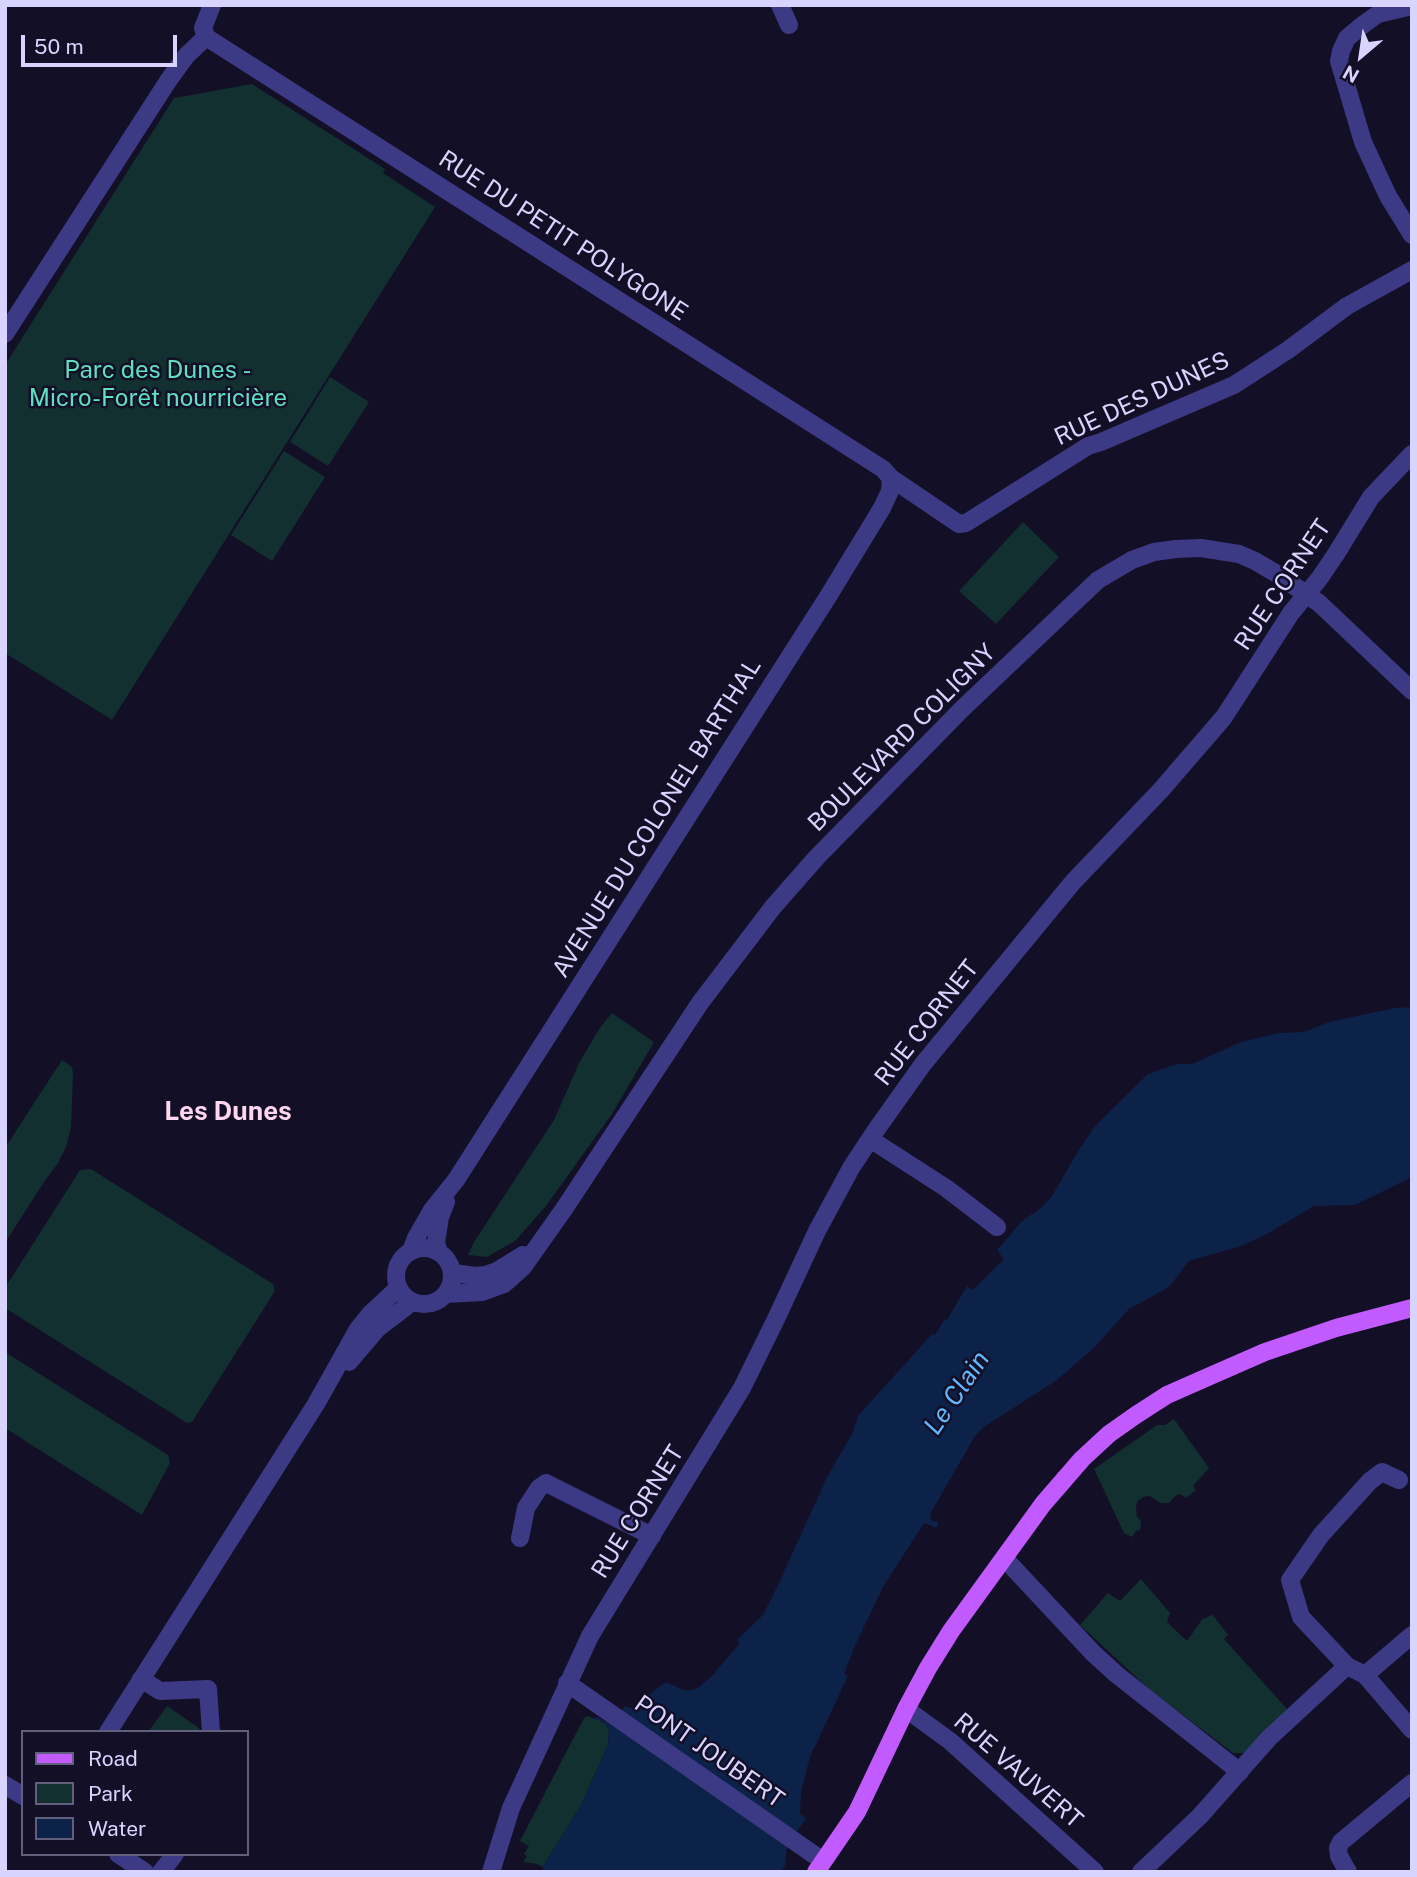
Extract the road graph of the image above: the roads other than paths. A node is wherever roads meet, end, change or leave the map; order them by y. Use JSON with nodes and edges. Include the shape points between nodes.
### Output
{"nodes":[{"id":1,"x":212,"y":5,"type":"edge"},
{"id":2,"x":780,"y":5,"type":"edge"},
{"id":3,"x":1412,"y":6,"type":"edge"},
{"id":4,"x":1371,"y":10,"type":"edge"},
{"id":5,"x":789,"y":25,"type":"dead end"},
{"id":6,"x":206,"y":37,"type":"junction"},
{"id":7,"x":1412,"y":234,"type":"edge"},
{"id":8,"x":1412,"y":270,"type":"edge"},
{"id":9,"x":5,"y":334,"type":"edge"},
{"id":10,"x":1412,"y":454,"type":"edge"},
{"id":11,"x":891,"y":478,"type":"junction"},
{"id":12,"x":1412,"y":691,"type":"edge"},
{"id":13,"x":870,"y":1139,"type":"junction"},
{"id":14,"x":456,"y":1180,"type":"junction"},
{"id":15,"x":998,"y":1227,"type":"dead end"},
{"id":16,"x":540,"y":1243,"type":"junction"},
{"id":17,"x":411,"y":1251,"type":"junction"},
{"id":18,"x":439,"y":1252,"type":"junction"},
{"id":19,"x":453,"y":1273,"type":"junction"},
{"id":20,"x":398,"y":1288,"type":"junction"},
{"id":21,"x":446,"y":1294,"type":"junction"},
{"id":22,"x":412,"y":1302,"type":"junction"},
{"id":23,"x":1412,"y":1308,"type":"edge"},
{"id":24,"x":316,"y":1404,"type":"junction"},
{"id":25,"x":1399,"y":1480,"type":"dead end"},
{"id":26,"x":653,"y":1536,"type":"junction"},
{"id":27,"x":520,"y":1538,"type":"dead end"},
{"id":28,"x":1005,"y":1559,"type":"junction"},
{"id":29,"x":1412,"y":1635,"type":"edge"},
{"id":30,"x":1347,"y":1666,"type":"junction"},
{"id":31,"x":1365,"y":1675,"type":"junction"},
{"id":32,"x":141,"y":1679,"type":"junction"},
{"id":33,"x":567,"y":1683,"type":"junction"},
{"id":34,"x":906,"y":1709,"type":"junction"},
{"id":35,"x":109,"y":1730,"type":"edge"},
{"id":36,"x":211,"y":1730,"type":"edge"},
{"id":37,"x":1412,"y":1730,"type":"edge"},
{"id":38,"x":1240,"y":1772,"type":"junction"},
{"id":39,"x":1412,"y":1783,"type":"edge"},
{"id":40,"x":5,"y":1785,"type":"edge"},
{"id":41,"x":21,"y":1795,"type":"edge"},
{"id":42,"x":121,"y":1856,"type":"edge"},
{"id":43,"x":173,"y":1856,"type":"edge"},
{"id":44,"x":820,"y":1866,"type":"edge"},
{"id":45,"x":145,"y":1872,"type":"edge"},
{"id":46,"x":161,"y":1872,"type":"edge"},
{"id":47,"x":491,"y":1872,"type":"edge"},
{"id":48,"x":1095,"y":1872,"type":"edge"},
{"id":49,"x":1141,"y":1872,"type":"edge"},
{"id":50,"x":1348,"y":1872,"type":"edge"}],
"edges":[{"from":1,"to":6,"type":"street","via":[[203,28]]},
{"from":2,"to":5,"type":"street"},
{"from":3,"to":4,"type":"street"},
{"from":4,"to":7,"type":"street","via":[[1347,38],[1339,61],[1363,142]]},
{"from":6,"to":9,"type":"street","via":[[168,81]]},
{"from":6,"to":11,"type":"street","name":"RUE DU PETIT POLYGONE"},
{"from":8,"to":11,"type":"street","name":"RUE DES DUNES","via":[[1347,306],[1234,385],[1088,446],[966,523],[953,520]]},
{"from":10,"to":13,"type":"street","name":"RUE CORNET","via":[[1371,497],[1224,717],[1073,882],[923,1064]]},
{"from":11,"to":14,"type":"street","name":"AVENUE DU COLONEL BARTHAL","via":[[882,508],[829,595]]},
{"from":12,"to":16,"type":"street","name":"BOULEVARD COLIGNY","via":[[1338,620],[1255,561],[1229,552],[1176,549],[1132,560],[1098,580],[962,709],[773,907],[693,1013]]},
{"from":13,"to":15,"type":"street"},
{"from":13,"to":26,"type":"street","name":"RUE CORNET","via":[[817,1231],[742,1388]]},
{"from":14,"to":17,"type":"street","name":"AVENUE DU COLONEL BARTHAL","via":[[432,1210]]},
{"from":14,"to":18,"type":"street","name":"AVENUE DU COLONEL BARTHAL","via":[[440,1217]]},
{"from":16,"to":19,"type":"street","name":"BOULEVARD COLIGNY","via":[[486,1275]]},
{"from":16,"to":21,"type":"street","name":"BOULEVARD COLIGNY","via":[[504,1284],[482,1292]]},
{"from":17,"to":18,"type":"street","via":[[430,1248]]},
{"from":17,"to":20,"type":"street","via":[[399,1263]]},
{"from":18,"to":19,"type":"street"},
{"from":19,"to":21,"type":"street"},
{"from":20,"to":22,"type":"street"},
{"from":20,"to":24,"type":"street","via":[[358,1329]]},
{"from":21,"to":22,"type":"street","via":[[431,1304]]},
{"from":22,"to":24,"type":"street","via":[[378,1328]]},
{"from":23,"to":28,"type":"main road","via":[[1265,1352],[1167,1395],[1109,1434],[1082,1460],[1043,1504]]},
{"from":24,"to":32,"type":"street"},
{"from":25,"to":30,"type":"street","via":[[1382,1472],[1370,1481],[1321,1535],[1290,1580],[1301,1617]]},
{"from":26,"to":27,"type":"street","via":[[546,1483],[526,1508]]},
{"from":26,"to":33,"type":"street","name":"RUE CORNET","via":[[590,1636]]},
{"from":28,"to":34,"type":"main road","via":[[945,1640]]},
{"from":28,"to":38,"type":"street","via":[[1116,1674]]},
{"from":29,"to":31,"type":"street"},
{"from":30,"to":31,"type":"street"},
{"from":30,"to":38,"type":"street","via":[[1269,1738]]},
{"from":31,"to":37,"type":"street"},
{"from":32,"to":35,"type":"street"},
{"from":32,"to":36,"type":"street","via":[[160,1691],[208,1689]]},
{"from":33,"to":44,"type":"street","name":"PONT JOUBERT","via":[[796,1842]]},
{"from":33,"to":47,"type":"street","name":"RUE CORNET","via":[[511,1808]]},
{"from":34,"to":44,"type":"main road","via":[[857,1812]]},
{"from":34,"to":48,"type":"street","name":"RUE VAUVERT","via":[[950,1741]]},
{"from":38,"to":49,"type":"street"},
{"from":39,"to":50,"type":"street","via":[[1341,1842],[1339,1856]]},
{"from":40,"to":41,"type":"street"},
{"from":42,"to":45,"type":"street"},
{"from":43,"to":46,"type":"street"}]}
